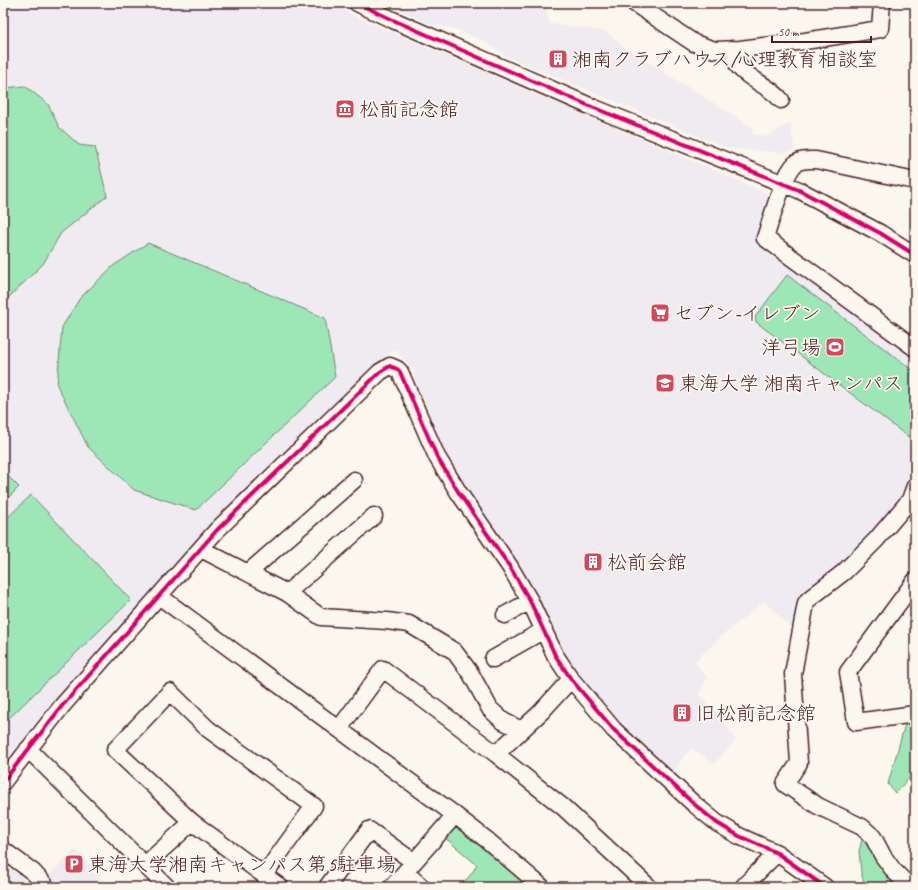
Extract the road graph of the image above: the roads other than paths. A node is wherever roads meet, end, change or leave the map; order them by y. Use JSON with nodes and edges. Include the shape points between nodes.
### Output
{"nodes":[{"id":1,"x":357,"y":3,"type":"edge"},
{"id":2,"x":634,"y":3,"type":"edge"},
{"id":3,"x":882,"y":3,"type":"edge"},
{"id":4,"x":732,"y":49,"type":"junction"},
{"id":5,"x":782,"y":100,"type":"dead end"},
{"id":6,"x":915,"y":181,"type":"edge"},
{"id":7,"x":784,"y":184,"type":"junction"},
{"id":8,"x":915,"y":256,"type":"edge"},
{"id":9,"x":915,"y":348,"type":"edge"},
{"id":10,"x":354,"y":480,"type":"dead end"},
{"id":11,"x":915,"y":486,"type":"edge"},
{"id":12,"x":374,"y":516,"type":"dead end"},
{"id":13,"x":201,"y":549,"type":"junction"},
{"id":14,"x":249,"y":572,"type":"junction"},
{"id":15,"x":915,"y":581,"type":"edge"},
{"id":16,"x":287,"y":593,"type":"junction"},
{"id":17,"x":159,"y":596,"type":"junction"},
{"id":18,"x":530,"y":601,"type":"junction"},
{"id":19,"x":505,"y":615,"type":"dead end"},
{"id":20,"x":544,"y":630,"type":"junction"},
{"id":21,"x":493,"y":659,"type":"dead end"},
{"id":22,"x":571,"y":680,"type":"junction"},
{"id":23,"x":915,"y":714,"type":"edge"},
{"id":24,"x":339,"y":729,"type":"junction"},
{"id":25,"x":521,"y":730,"type":"junction"},
{"id":26,"x":28,"y":749,"type":"junction"},
{"id":27,"x":496,"y":754,"type":"junction"},
{"id":28,"x":3,"y":782,"type":"edge"},
{"id":29,"x":455,"y":815,"type":"junction"},
{"id":30,"x":192,"y":822,"type":"junction"},
{"id":31,"x":3,"y":850,"type":"edge"},
{"id":32,"x":777,"y":853,"type":"junction"},
{"id":33,"x":145,"y":865,"type":"junction"},
{"id":34,"x":410,"y":867,"type":"junction"},
{"id":35,"x":264,"y":875,"type":"junction"},
{"id":36,"x":45,"y":885,"type":"dead end"},
{"id":37,"x":167,"y":887,"type":"edge"},
{"id":38,"x":280,"y":887,"type":"edge"},
{"id":39,"x":327,"y":887,"type":"edge"},
{"id":40,"x":392,"y":887,"type":"edge"},
{"id":41,"x":422,"y":887,"type":"edge"},
{"id":42,"x":542,"y":887,"type":"edge"},
{"id":43,"x":649,"y":887,"type":"edge"},
{"id":44,"x":743,"y":887,"type":"edge"},
{"id":45,"x":825,"y":887,"type":"edge"},
{"id":46,"x":915,"y":887,"type":"edge"}],
"edges":[{"from":1,"to":7,"type":"street","via":[[592,107]]},
{"from":2,"to":4,"type":"street","via":[[694,42],[715,50]]},
{"from":3,"to":4,"type":"street","via":[[880,29]]},
{"from":4,"to":5,"type":"street","via":[[738,65],[746,74],[775,92]]},
{"from":6,"to":7,"type":"street","via":[[816,160],[803,160],[795,164]]},
{"from":7,"to":8,"type":"street","via":[[880,233]]},
{"from":7,"to":9,"type":"street","via":[[766,238]]},
{"from":10,"to":14,"type":"street","via":[[330,492],[288,529]]},
{"from":11,"to":46,"type":"street","via":[[910,500],[876,540],[844,572],[806,603],[793,674],[799,762],[785,784],[818,806],[862,827],[873,837],[894,871]]},
{"from":12,"to":16,"type":"street","via":[[348,531],[321,571]]},
{"from":13,"to":14,"type":"street"},
{"from":13,"to":17,"type":"street"},
{"from":13,"to":18,"type":"street","via":[[217,530],[380,372],[390,366],[400,372],[437,457]]},
{"from":14,"to":16,"type":"street"},
{"from":15,"to":23,"type":"street","via":[[848,672],[856,722]]},
{"from":16,"to":25,"type":"street","via":[[321,617],[409,624],[454,651],[471,674],[490,708],[503,721]]},
{"from":17,"to":24,"type":"street"},
{"from":17,"to":26,"type":"street","via":[[62,706]]},
{"from":18,"to":19,"type":"street"},
{"from":18,"to":20,"type":"street"},
{"from":20,"to":21,"type":"street"},
{"from":20,"to":22,"type":"street","via":[[555,655]]},
{"from":22,"to":25,"type":"street"},
{"from":22,"to":32,"type":"street","via":[[614,730],[716,824]]},
{"from":24,"to":27,"type":"street","via":[[383,669]]},
{"from":24,"to":29,"type":"street"},
{"from":25,"to":27,"type":"street"},
{"from":26,"to":28,"type":"street"},
{"from":26,"to":33,"type":"street"},
{"from":27,"to":43,"type":"street","via":[[563,807]]},
{"from":29,"to":34,"type":"street"},
{"from":29,"to":42,"type":"street"},
{"from":30,"to":33,"type":"street"},
{"from":30,"to":35,"type":"street"},
{"from":30,"to":35,"type":"street","via":[[115,750],[170,692],[208,729],[314,806]]},
{"from":31,"to":36,"type":"street","via":[[33,872]]},
{"from":32,"to":44,"type":"street"},
{"from":32,"to":45,"type":"street"},
{"from":33,"to":37,"type":"street"},
{"from":34,"to":39,"type":"street","via":[[369,830]]},
{"from":34,"to":40,"type":"street"},
{"from":34,"to":41,"type":"street"},
{"from":35,"to":38,"type":"street"}]}
